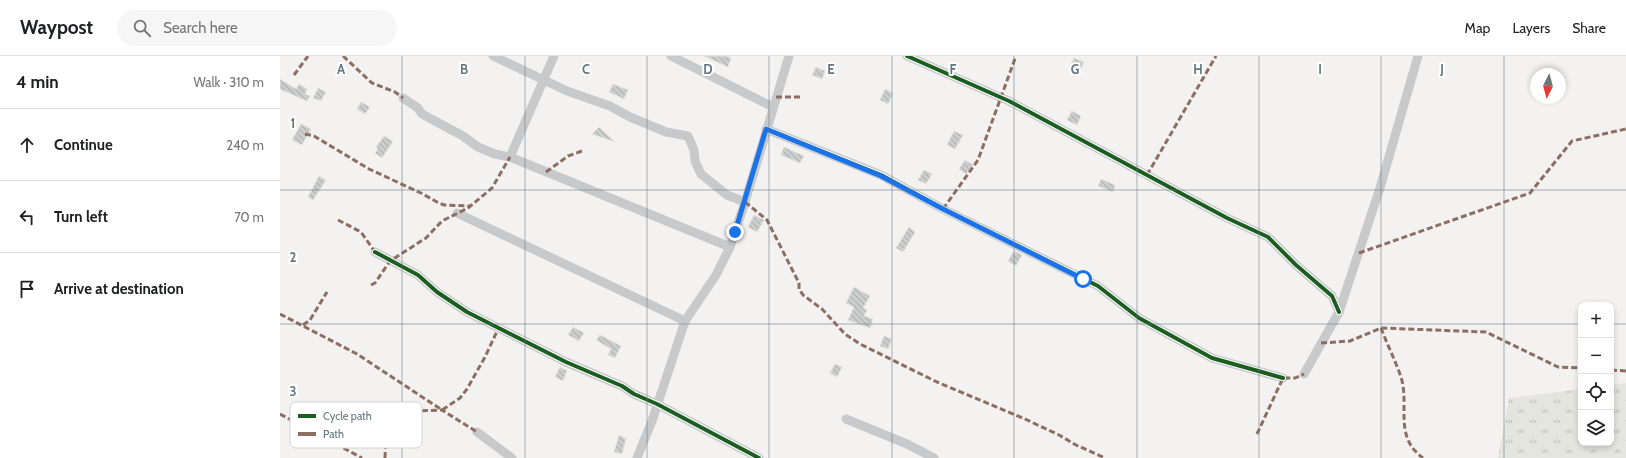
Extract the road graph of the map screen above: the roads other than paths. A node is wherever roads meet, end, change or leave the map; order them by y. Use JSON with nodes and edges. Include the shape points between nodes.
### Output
{"nodes":[{"id":1,"x":493,"y":56,"type":"edge"},
{"id":2,"x":554,"y":56,"type":"edge"},
{"id":3,"x":671,"y":56,"type":"edge"},
{"id":4,"x":789,"y":56,"type":"edge"},
{"id":5,"x":907,"y":56,"type":"edge"},
{"id":6,"x":1418,"y":56,"type":"edge"},
{"id":7,"x":543,"y":79,"type":"junction"},
{"id":8,"x":403,"y":98,"type":"dead end"},
{"id":9,"x":773,"y":107,"type":"junction"},
{"id":10,"x":766,"y":129,"type":"junction"},
{"id":11,"x":510,"y":157,"type":"junction"},
{"id":12,"x":745,"y":202,"type":"junction"},
{"id":13,"x":457,"y":213,"type":"dead end"},
{"id":14,"x":730,"y":247,"type":"junction"},
{"id":15,"x":376,"y":252,"type":"dead end"},
{"id":16,"x":1339,"y":312,"type":"junction"},
{"id":17,"x":685,"y":321,"type":"junction"},
{"id":18,"x":1304,"y":374,"type":"dead end"},
{"id":19,"x":1283,"y":378,"type":"dead end"},
{"id":20,"x":657,"y":404,"type":"junction"},
{"id":21,"x":846,"y":418,"type":"dead end"},
{"id":22,"x":477,"y":432,"type":"dead end"},
{"id":23,"x":512,"y":458,"type":"edge"},
{"id":24,"x":637,"y":458,"type":"edge"},
{"id":25,"x":759,"y":458,"type":"edge"},
{"id":26,"x":934,"y":458,"type":"edge"}],
"edges":[{"from":1,"to":7,"type":"street"},
{"from":2,"to":7,"type":"street"},
{"from":3,"to":9,"type":"street"},
{"from":4,"to":9,"type":"street"},
{"from":5,"to":16,"type":"street","via":[[1009,101],[1226,218],[1268,237],[1332,296]]},
{"from":6,"to":16,"type":"street","via":[[1380,188]]},
{"from":7,"to":11,"type":"street"},
{"from":7,"to":12,"type":"street","via":[[666,132],[688,136],[701,174],[727,195]]},
{"from":8,"to":11,"type":"street","via":[[418,108],[422,114],[478,146],[495,154]]},
{"from":9,"to":10,"type":"street"},
{"from":10,"to":12,"type":"street"},
{"from":10,"to":19,"type":"street","via":[[881,176],[1098,286],[1139,318],[1212,358]]},
{"from":11,"to":14,"type":"street"},
{"from":12,"to":14,"type":"street"},
{"from":13,"to":17,"type":"street"},
{"from":14,"to":17,"type":"street","via":[[716,275]]},
{"from":15,"to":20,"type":"street","via":[[418,275],[437,292],[467,312]]},
{"from":16,"to":18,"type":"street"},
{"from":17,"to":20,"type":"street"},
{"from":20,"to":24,"type":"street"},
{"from":20,"to":25,"type":"street"},
{"from":21,"to":26,"type":"street"},
{"from":22,"to":23,"type":"street"}]}
